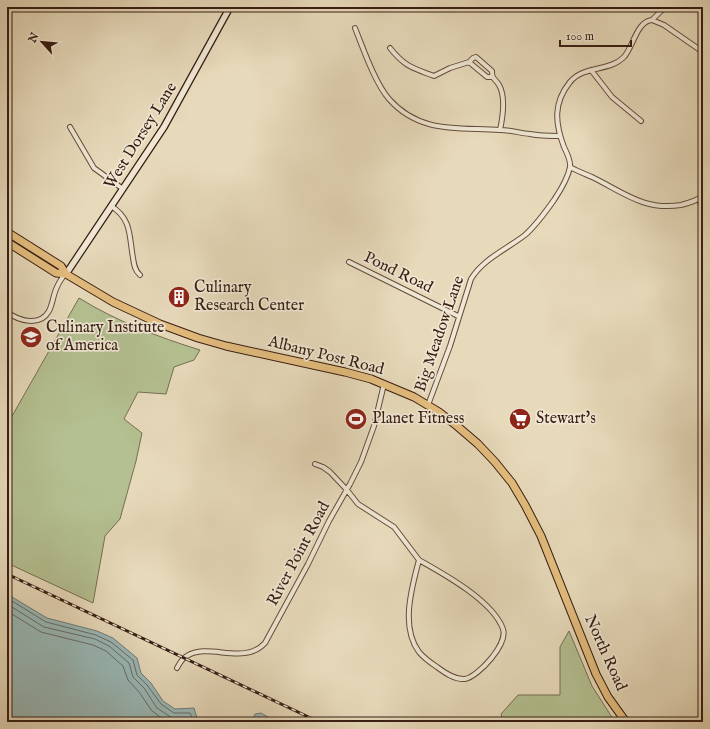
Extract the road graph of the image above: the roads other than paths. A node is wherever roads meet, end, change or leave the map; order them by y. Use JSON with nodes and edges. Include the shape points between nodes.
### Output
{"nodes":[{"id":1,"x":230,"y":7,"type":"edge"},
{"id":2,"x":664,"y":8,"type":"dead end"},
{"id":3,"x":652,"y":20,"type":"junction"},
{"id":4,"x":355,"y":28,"type":"dead end"},
{"id":5,"x":390,"y":48,"type":"dead end"},
{"id":6,"x":703,"y":52,"type":"edge"},
{"id":7,"x":469,"y":62,"type":"junction"},
{"id":8,"x":591,"y":70,"type":"junction"},
{"id":9,"x":492,"y":78,"type":"junction"},
{"id":10,"x":641,"y":121,"type":"dead end"},
{"id":11,"x":70,"y":126,"type":"dead end"},
{"id":12,"x":500,"y":130,"type":"junction"},
{"id":13,"x":560,"y":136,"type":"junction"},
{"id":14,"x":570,"y":167,"type":"junction"},
{"id":15,"x":123,"y":189,"type":"junction"},
{"id":16,"x":701,"y":197,"type":"edge"},
{"id":17,"x":111,"y":206,"type":"junction"},
{"id":18,"x":703,"y":212,"type":"edge"},
{"id":19,"x":7,"y":232,"type":"edge"},
{"id":20,"x":7,"y":242,"type":"edge"},
{"id":21,"x":349,"y":262,"type":"dead end"},
{"id":22,"x":66,"y":274,"type":"junction"},
{"id":23,"x":140,"y":275,"type":"dead end"},
{"id":24,"x":7,"y":312,"type":"edge"},
{"id":25,"x":458,"y":316,"type":"junction"},
{"id":26,"x":384,"y":384,"type":"junction"},
{"id":27,"x":428,"y":405,"type":"junction"},
{"id":28,"x":315,"y":464,"type":"dead end"},
{"id":29,"x":347,"y":490,"type":"junction"},
{"id":30,"x":419,"y":560,"type":"junction"},
{"id":31,"x":563,"y":592,"type":"joint"},
{"id":32,"x":177,"y":668,"type":"dead end"},
{"id":33,"x":626,"y":722,"type":"edge"}],
"edges":[{"from":1,"to":15,"type":"street","name":"West Dorsey Lane","via":[[164,127]]},
{"from":2,"to":3,"type":"street"},
{"from":3,"to":6,"type":"street","via":[[664,25]]},
{"from":3,"to":8,"type":"street","via":[[641,26],[626,55],[619,62]]},
{"from":4,"to":12,"type":"street","via":[[384,93],[408,116],[438,127]]},
{"from":5,"to":7,"type":"street","via":[[410,67],[434,76]]},
{"from":7,"to":9,"type":"street","via":[[487,77]]},
{"from":7,"to":9,"type":"street","via":[[476,56],[492,71]]},
{"from":8,"to":10,"type":"street","via":[[612,97]]},
{"from":8,"to":13,"type":"street","via":[[580,73],[562,94],[556,110]]},
{"from":9,"to":12,"type":"street","via":[[499,86],[503,102]]},
{"from":11,"to":15,"type":"street","via":[[92,165]]},
{"from":12,"to":13,"type":"street"},
{"from":13,"to":14,"type":"street"},
{"from":14,"to":16,"type":"street","via":[[628,197],[650,205],[675,206],[691,203]]},
{"from":14,"to":25,"type":"street","name":"Big Meadow Lane","via":[[554,199],[535,224],[471,278]]},
{"from":15,"to":17,"type":"street","name":"West Dorsey Lane"},
{"from":16,"to":18,"type":"street"},
{"from":17,"to":22,"type":"street","name":"West Dorsey Lane"},
{"from":17,"to":23,"type":"street","via":[[125,218],[134,267]]},
{"from":19,"to":22,"type":"highway","name":"Albany Post Road","via":[[61,266]]},
{"from":20,"to":22,"type":"highway","name":"Albany Post Road","via":[[56,273]]},
{"from":21,"to":25,"type":"street","name":"Pond Road"},
{"from":22,"to":24,"type":"street","via":[[43,318],[24,321]]},
{"from":22,"to":26,"type":"highway","name":"Albany Post Road","via":[[132,312],[188,335],[234,348],[353,374]]},
{"from":25,"to":27,"type":"street","name":"Big Meadow Lane","via":[[450,346]]},
{"from":26,"to":27,"type":"highway","name":"Albany Post Road"},
{"from":26,"to":29,"type":"street","name":"River Point Road","via":[[370,439]]},
{"from":27,"to":31,"type":"highway","name":"Albany Post Road","via":[[471,437],[509,480],[534,521]]},
{"from":28,"to":29,"type":"street","via":[[327,469]]},
{"from":29,"to":30,"type":"street","via":[[358,504],[394,527]]},
{"from":29,"to":32,"type":"street","name":"River Point Road","via":[[265,643],[247,652],[193,653],[184,658]]},
{"from":30,"to":30,"type":"street","via":[[410,600],[410,631],[413,643],[423,656],[444,672],[460,679],[471,677],[488,663],[499,648],[503,628],[498,618],[474,596]]},
{"from":31,"to":33,"type":"highway","name":"North Road","via":[[596,674],[608,697]]}]}
